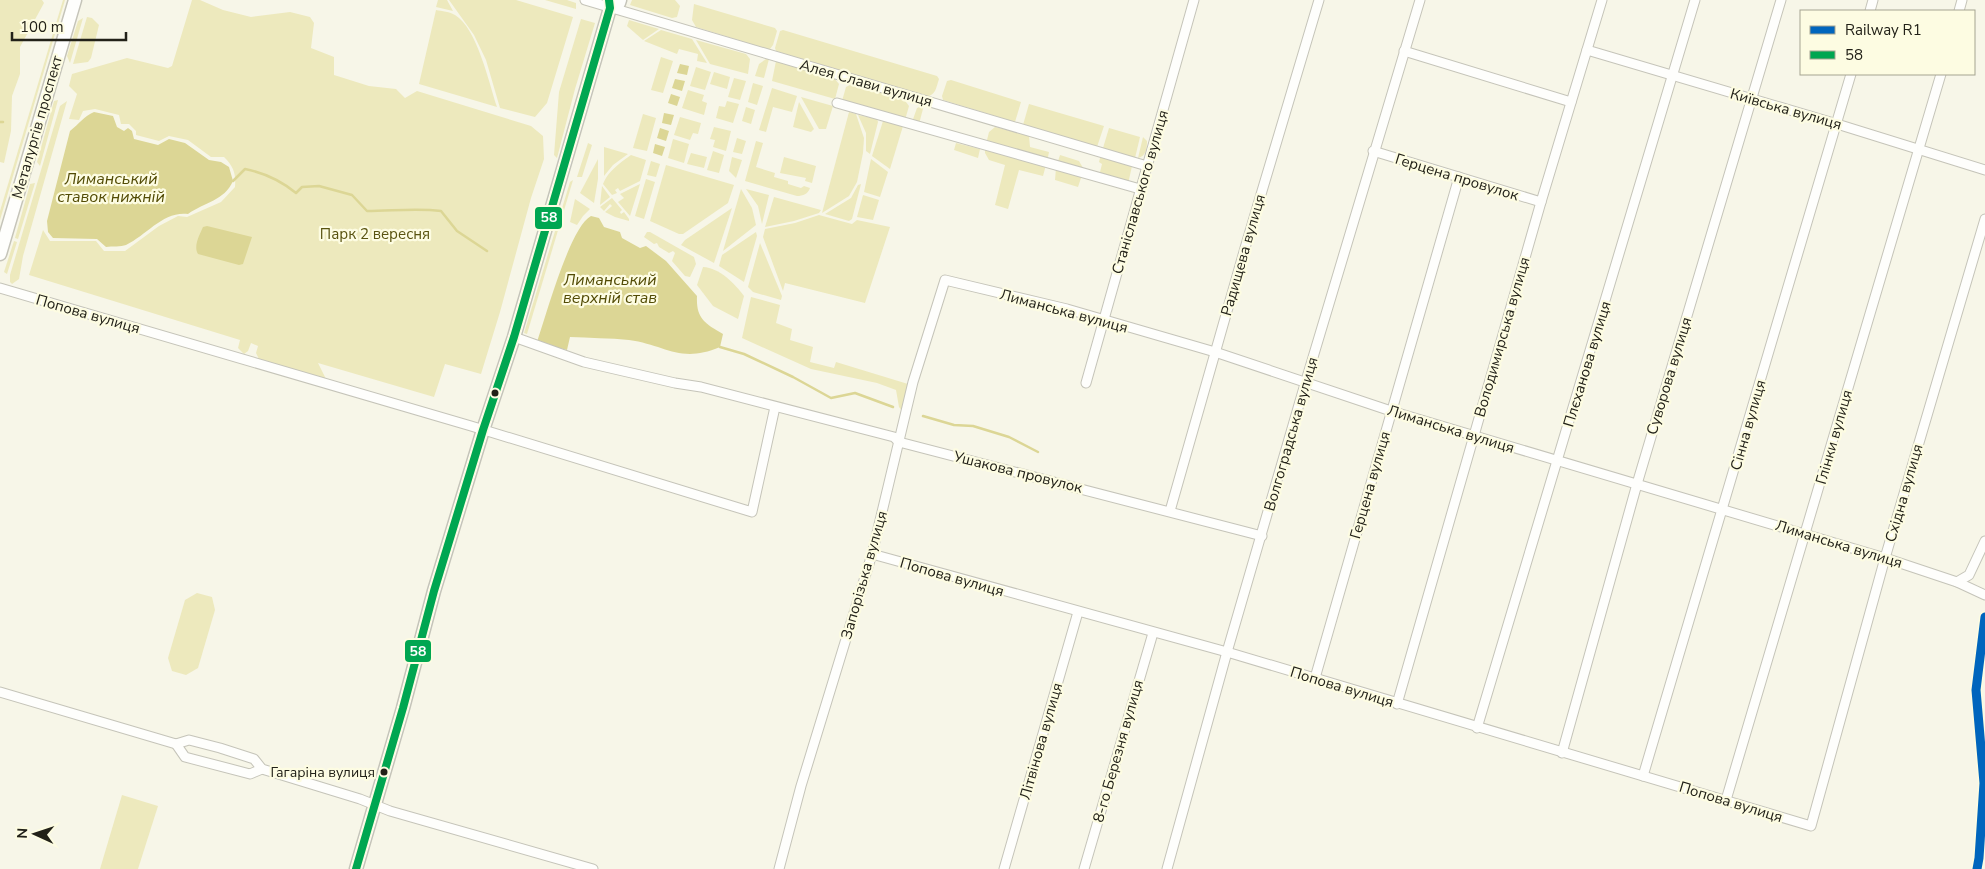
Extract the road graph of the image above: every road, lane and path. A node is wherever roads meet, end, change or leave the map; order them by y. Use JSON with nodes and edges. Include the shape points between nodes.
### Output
{"nodes":[{"id":1,"x":74,"y":0,"type":"edge"},
{"id":2,"x":585,"y":0,"type":"edge"},
{"id":3,"x":1194,"y":0,"type":"edge"},
{"id":4,"x":1318,"y":0,"type":"edge"},
{"id":5,"x":1602,"y":0,"type":"edge"},
{"id":6,"x":1695,"y":0,"type":"edge"},
{"id":7,"x":1781,"y":0,"type":"edge"},
{"id":8,"x":1418,"y":1,"type":"edge"},
{"id":9,"x":613,"y":3,"type":"edge"},
{"id":10,"x":1588,"y":50,"type":"junction"},
{"id":11,"x":1404,"y":51,"type":"junction"},
{"id":12,"x":1851,"y":75,"type":"edge"},
{"id":13,"x":1941,"y":75,"type":"edge"},
{"id":14,"x":1672,"y":76,"type":"junction"},
{"id":15,"x":1752,"y":99,"type":"junction"},
{"id":16,"x":1571,"y":102,"type":"junction"},
{"id":17,"x":837,"y":103,"type":"dead end"},
{"id":18,"x":1837,"y":124,"type":"junction"},
{"id":19,"x":1919,"y":149,"type":"junction"},
{"id":20,"x":1374,"y":151,"type":"junction"},
{"id":21,"x":1147,"y":166,"type":"junction"},
{"id":22,"x":1985,"y":170,"type":"edge"},
{"id":23,"x":1459,"y":177,"type":"junction"},
{"id":24,"x":1140,"y":189,"type":"junction"},
{"id":25,"x":1541,"y":202,"type":"junction"},
{"id":26,"x":1985,"y":219,"type":"edge"},
{"id":27,"x":0,"y":254,"type":"edge"},
{"id":28,"x":945,"y":280,"type":"joint"},
{"id":29,"x":0,"y":288,"type":"edge"},
{"id":30,"x":1103,"y":320,"type":"junction"},
{"id":31,"x":514,"y":337,"type":"junction"},
{"id":32,"x":1215,"y":352,"type":"junction"},
{"id":33,"x":1086,"y":383,"type":"dead end"},
{"id":34,"x":1305,"y":384,"type":"junction"},
{"id":35,"x":775,"y":407,"type":"junction"},
{"id":36,"x":1391,"y":411,"type":"junction"},
{"id":37,"x":483,"y":430,"type":"junction"},
{"id":38,"x":1474,"y":435,"type":"junction"},
{"id":39,"x":899,"y":442,"type":"junction"},
{"id":40,"x":1558,"y":460,"type":"junction"},
{"id":41,"x":1637,"y":484,"type":"junction"},
{"id":42,"x":1723,"y":509,"type":"junction"},
{"id":43,"x":1170,"y":511,"type":"junction"},
{"id":44,"x":1806,"y":534,"type":"junction"},
{"id":45,"x":1262,"y":536,"type":"junction"},
{"id":46,"x":1985,"y":541,"type":"edge"},
{"id":47,"x":872,"y":554,"type":"junction"},
{"id":48,"x":1885,"y":558,"type":"junction"},
{"id":49,"x":1957,"y":582,"type":"junction"},
{"id":50,"x":1985,"y":595,"type":"edge"},
{"id":51,"x":1078,"y":612,"type":"junction"},
{"id":52,"x":1153,"y":633,"type":"junction"},
{"id":53,"x":1227,"y":652,"type":"junction"},
{"id":54,"x":1315,"y":678,"type":"junction"},
{"id":55,"x":0,"y":692,"type":"edge"},
{"id":56,"x":1397,"y":704,"type":"junction"},
{"id":57,"x":1477,"y":728,"type":"junction"},
{"id":58,"x":176,"y":744,"type":"junction"},
{"id":59,"x":1562,"y":753,"type":"junction"},
{"id":60,"x":262,"y":769,"type":"junction"},
{"id":61,"x":1643,"y":776,"type":"junction"},
{"id":62,"x":1726,"y":800,"type":"junction"},
{"id":63,"x":374,"y":805,"type":"junction"},
{"id":64,"x":1811,"y":826,"type":"joint"},
{"id":65,"x":356,"y":869,"type":"edge"},
{"id":66,"x":592,"y":869,"type":"edge"},
{"id":67,"x":779,"y":869,"type":"edge"},
{"id":68,"x":1004,"y":869,"type":"edge"},
{"id":69,"x":1084,"y":869,"type":"edge"},
{"id":70,"x":1167,"y":869,"type":"edge"}],
"edges":[{"from":1,"to":27,"type":"street","name":"Металургів проспект"},
{"from":2,"to":9,"type":"street","name":"Алея Слави вулиця"},
{"from":3,"to":21,"type":"street","name":"Станіславського вулиця"},
{"from":4,"to":32,"type":"street","name":"Радищева вулиця"},
{"from":5,"to":10,"type":"street","name":"Володимирська вулиця"},
{"from":6,"to":14,"type":"street","name":"Плєханова вулиця"},
{"from":7,"to":15,"type":"street","name":"Суворова вулиця"},
{"from":8,"to":11,"type":"street","name":"Волгоградська вулиця"},
{"from":9,"to":21,"type":"street","name":"Алея Слави вулиця"},
{"from":9,"to":31,"type":"street"},
{"from":10,"to":14,"type":"street","name":"Київська вулиця"},
{"from":10,"to":16,"type":"street","name":"Володимирська вулиця"},
{"from":11,"to":16,"type":"street"},
{"from":11,"to":20,"type":"street","name":"Волгоградська вулиця"},
{"from":12,"to":18,"type":"street","name":"Сінна вулиця"},
{"from":13,"to":19,"type":"street","name":"Глінки вулиця"},
{"from":14,"to":15,"type":"street","name":"Київська вулиця"},
{"from":14,"to":40,"type":"street","name":"Плєханова вулиця"},
{"from":15,"to":18,"type":"street","name":"Київська вулиця"},
{"from":15,"to":41,"type":"street","name":"Суворова вулиця"},
{"from":16,"to":25,"type":"street","name":"Володимирська вулиця"},
{"from":17,"to":24,"type":"street"},
{"from":18,"to":19,"type":"street","name":"Київська вулиця"},
{"from":18,"to":42,"type":"street","name":"Сінна вулиця"},
{"from":19,"to":22,"type":"street","name":"Київська вулиця"},
{"from":19,"to":44,"type":"street","name":"Глінки вулиця"},
{"from":20,"to":23,"type":"street","name":"Герцена провулок"},
{"from":20,"to":34,"type":"street","name":"Волгоградська вулиця"},
{"from":21,"to":24,"type":"street","name":"Станіславського вулиця"},
{"from":23,"to":25,"type":"street","name":"Герцена провулок"},
{"from":23,"to":36,"type":"street","name":"Герцена вулиця"},
{"from":24,"to":30,"type":"street","name":"Станіславського вулиця"},
{"from":25,"to":38,"type":"street","name":"Володимирська вулиця"},
{"from":26,"to":48,"type":"street","name":"Східна вулиця"},
{"from":28,"to":30,"type":"street","name":"Лиманська вулиця"},
{"from":28,"to":39,"type":"street","name":"Запорізька вулиця"},
{"from":29,"to":37,"type":"street","name":"Попова вулиця"},
{"from":30,"to":32,"type":"street","name":"Лиманська вулиця"},
{"from":30,"to":33,"type":"street","name":"Станіславського вулиця"},
{"from":31,"to":35,"type":"street","name":"Ушакова провулок","via":[[584,362]]},
{"from":31,"to":37,"type":"street"},
{"from":32,"to":34,"type":"street","name":"Лиманська вулиця"},
{"from":32,"to":43,"type":"street","name":"Радищева вулиця"},
{"from":34,"to":36,"type":"street","name":"Лиманська вулиця"},
{"from":34,"to":45,"type":"street","name":"Волгоградська вулиця"},
{"from":35,"to":37,"type":"street","name":"Попова вулиця","via":[[752,512]]},
{"from":35,"to":39,"type":"street","name":"Ушакова провулок","via":[[894,437]]},
{"from":36,"to":38,"type":"street","name":"Лиманська вулиця"},
{"from":36,"to":54,"type":"street","name":"Герцена вулиця"},
{"from":37,"to":63,"type":"street"},
{"from":38,"to":40,"type":"street","name":"Лиманська вулиця"},
{"from":38,"to":56,"type":"street","name":"Володимирська вулиця"},
{"from":39,"to":43,"type":"street","name":"Ушакова провулок"},
{"from":39,"to":47,"type":"street","name":"Запорізька вулиця"},
{"from":40,"to":41,"type":"street","name":"Лиманська вулиця"},
{"from":40,"to":57,"type":"street","name":"Плєханова вулиця"},
{"from":41,"to":42,"type":"street","name":"Лиманська вулиця"},
{"from":41,"to":59,"type":"street","name":"Суворова вулиця"},
{"from":42,"to":44,"type":"street","name":"Лиманська вулиця"},
{"from":42,"to":61,"type":"street","name":"Сінна вулиця"},
{"from":43,"to":45,"type":"street","name":"Ушакова провулок"},
{"from":44,"to":48,"type":"street","name":"Лиманська вулиця"},
{"from":44,"to":62,"type":"street","name":"Глінки вулиця"},
{"from":45,"to":53,"type":"street","name":"Волгоградська вулиця"},
{"from":46,"to":49,"type":"street","via":[[1969,575]]},
{"from":47,"to":51,"type":"street","name":"Попова вулиця"},
{"from":47,"to":67,"type":"street","name":"Запорізька вулиця"},
{"from":48,"to":49,"type":"street","name":"Лиманська вулиця"},
{"from":48,"to":64,"type":"street","name":"Східна вулиця"},
{"from":49,"to":50,"type":"street","name":"Лиманська вулиця"},
{"from":51,"to":52,"type":"street","name":"Попова вулиця"},
{"from":51,"to":68,"type":"street","name":"Літвінова вулиця"},
{"from":52,"to":53,"type":"street","name":"Попова вулиця"},
{"from":52,"to":69,"type":"street","name":"8-го Березня вулиця"},
{"from":53,"to":54,"type":"street","name":"Попова вулиця"},
{"from":53,"to":70,"type":"street","name":"Волгоградська вулиця"},
{"from":54,"to":56,"type":"street","name":"Попова вулиця"},
{"from":55,"to":58,"type":"street"},
{"from":56,"to":57,"type":"street","name":"Попова вулиця"},
{"from":57,"to":59,"type":"street","name":"Попова вулиця"},
{"from":58,"to":60,"type":"street","via":[[189,740],[220,748],[254,759]]},
{"from":58,"to":60,"type":"street","via":[[184,756],[250,774]]},
{"from":59,"to":61,"type":"street","name":"Попова вулиця"},
{"from":60,"to":63,"type":"street"},
{"from":61,"to":62,"type":"street","name":"Попова вулиця"},
{"from":62,"to":64,"type":"street","name":"Попова вулиця"},
{"from":63,"to":65,"type":"street"},
{"from":63,"to":66,"type":"street"}]}
